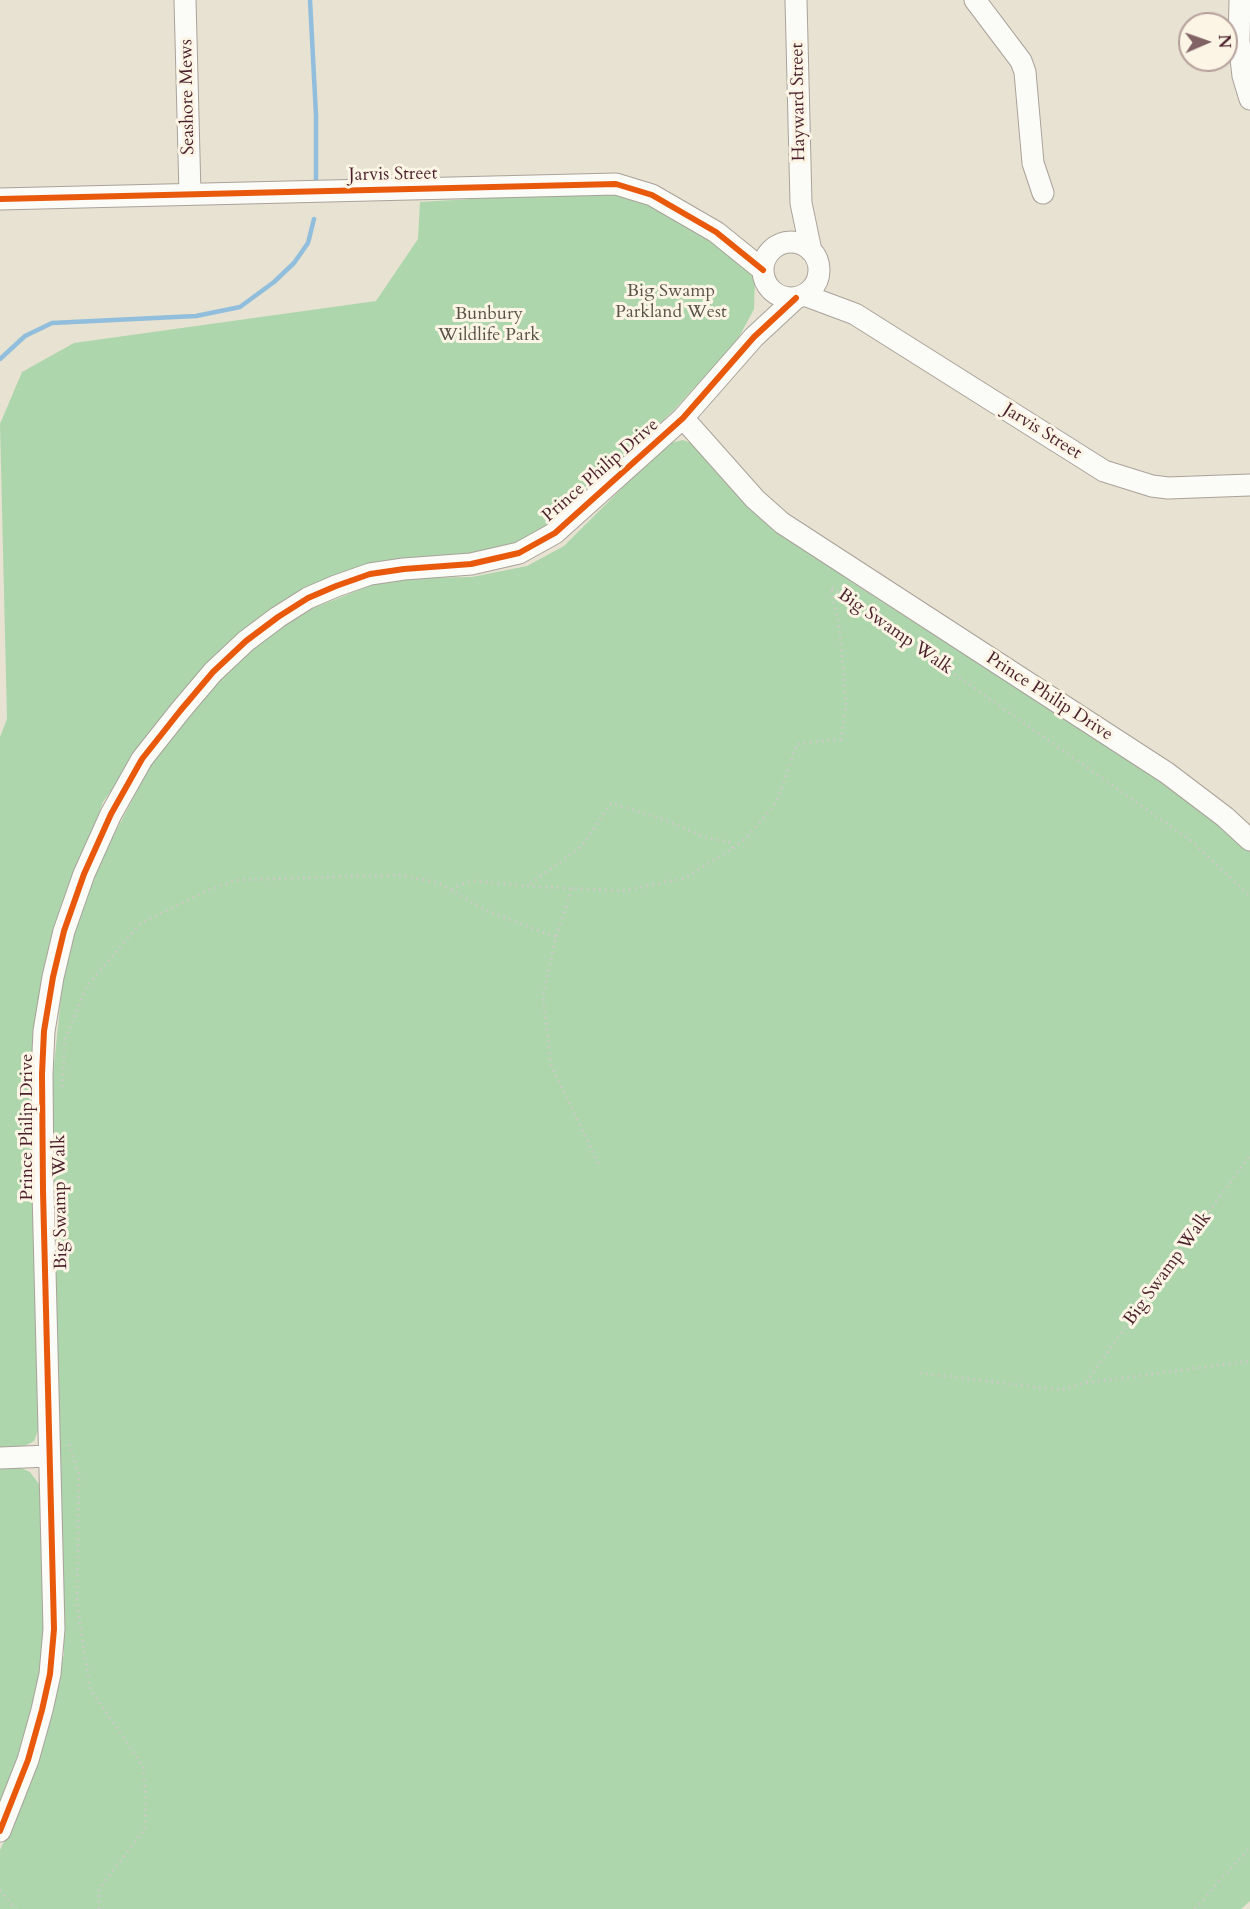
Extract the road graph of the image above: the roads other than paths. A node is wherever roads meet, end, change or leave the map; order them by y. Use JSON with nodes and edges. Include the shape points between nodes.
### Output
{"nodes":[{"id":1,"x":185,"y":0,"type":"edge"},
{"id":2,"x":796,"y":0,"type":"edge"},
{"id":3,"x":975,"y":0,"type":"edge"},
{"id":4,"x":1240,"y":0,"type":"edge"},
{"id":5,"x":1250,"y":99,"type":"edge"},
{"id":6,"x":1043,"y":193,"type":"dead end"},
{"id":7,"x":190,"y":195,"type":"junction"},
{"id":8,"x":0,"y":199,"type":"edge"},
{"id":9,"x":801,"y":203,"type":"junction"},
{"id":10,"x":716,"y":232,"type":"junction"},
{"id":11,"x":781,"y":245,"type":"junction"},
{"id":12,"x":811,"y":251,"type":"junction"},
{"id":13,"x":818,"y":274,"type":"junction"},
{"id":14,"x":766,"y":279,"type":"junction"},
{"id":15,"x":800,"y":296,"type":"junction"},
{"id":16,"x":855,"y":314,"type":"junction"},
{"id":17,"x":754,"y":337,"type":"junction"},
{"id":18,"x":683,"y":418,"type":"junction"},
{"id":19,"x":1250,"y":485,"type":"edge"},
{"id":20,"x":1250,"y":840,"type":"edge"},
{"id":21,"x":48,"y":1456,"type":"junction"},
{"id":22,"x":0,"y":1458,"type":"edge"},
{"id":23,"x":0,"y":1831,"type":"edge"}],
"edges":[{"from":1,"to":7,"type":"street","name":"Seashore Mews"},
{"from":2,"to":9,"type":"street","name":"Hayward Street"},
{"from":3,"to":6,"type":"street","via":[[1025,72],[1033,163]]},
{"from":4,"to":5,"type":"street","via":[[1239,41]]},
{"from":7,"to":8,"type":"street","name":"Jarvis Street"},
{"from":7,"to":10,"type":"street","name":"Jarvis Street","via":[[616,184],[651,195]]},
{"from":9,"to":11,"type":"street","name":"Hayward Street"},
{"from":9,"to":12,"type":"street","name":"Hayward Street"},
{"from":10,"to":11,"type":"street","name":"Jarvis Street"},
{"from":10,"to":14,"type":"street","name":"Jarvis Street"},
{"from":11,"to":12,"type":"street","via":[[796,243]]},
{"from":11,"to":14,"type":"street","via":[[764,261]]},
{"from":12,"to":13,"type":"street"},
{"from":13,"to":15,"type":"street","via":[[811,289]]},
{"from":13,"to":16,"type":"street","name":"Jarvis Street"},
{"from":14,"to":15,"type":"street","via":[[781,297]]},
{"from":14,"to":17,"type":"street","name":"Prince Philip Drive"},
{"from":15,"to":16,"type":"street","name":"Jarvis Street"},
{"from":15,"to":17,"type":"street","name":"Prince Philip Drive"},
{"from":16,"to":19,"type":"street","name":"Jarvis Street","via":[[1104,471],[1168,488]]},
{"from":17,"to":18,"type":"street","name":"Prince Philip Drive"},
{"from":18,"to":20,"type":"street","name":"Prince Philip Drive","via":[[782,524],[1167,773]]},
{"from":18,"to":21,"type":"street","name":"Prince Philip Drive","via":[[555,533],[519,554],[471,564],[370,574],[308,598],[246,641],[213,672],[142,759],[84,874],[64,931],[44,1031]]},
{"from":21,"to":22,"type":"street"},
{"from":21,"to":23,"type":"street","name":"Prince Philip Drive","via":[[54,1629],[50,1674],[28,1760]]}]}
